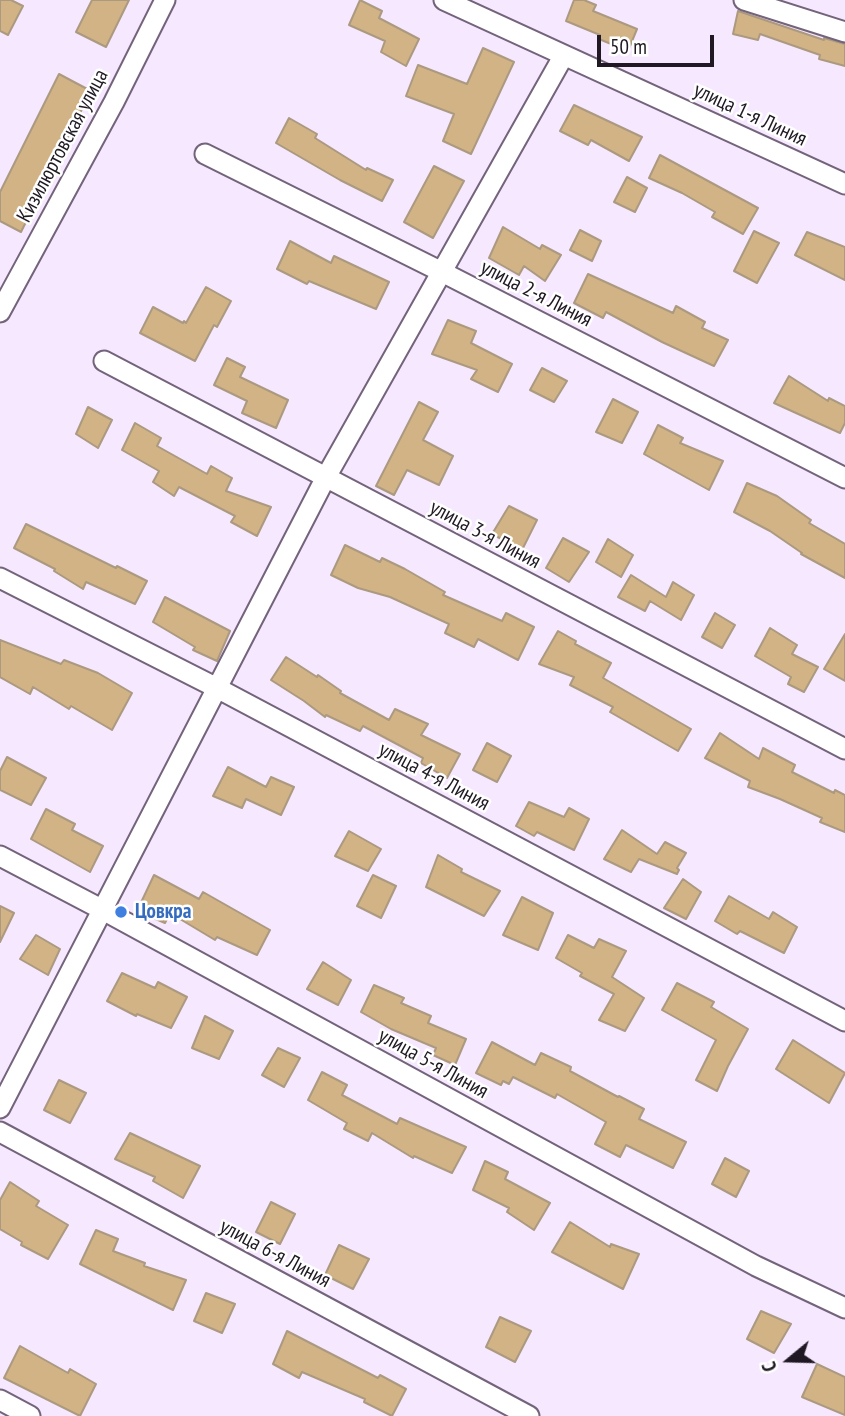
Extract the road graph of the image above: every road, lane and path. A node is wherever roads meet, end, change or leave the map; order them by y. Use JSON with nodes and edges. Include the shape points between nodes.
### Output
{"nodes":[{"id":1,"x":164,"y":0,"type":"edge"},
{"id":2,"x":444,"y":0,"type":"edge"},
{"id":3,"x":744,"y":0,"type":"edge"},
{"id":4,"x":845,"y":32,"type":"edge"},
{"id":5,"x":564,"y":55,"type":"junction"},
{"id":6,"x":205,"y":154,"type":"dead end"},
{"id":7,"x":845,"y":184,"type":"edge"},
{"id":8,"x":442,"y":272,"type":"junction"},
{"id":9,"x":1,"y":309,"type":"edge"},
{"id":10,"x":104,"y":361,"type":"dead end"},
{"id":11,"x":326,"y":477,"type":"junction"},
{"id":12,"x":845,"y":478,"type":"edge"},
{"id":13,"x":0,"y":578,"type":"edge"},
{"id":14,"x":217,"y":688,"type":"junction"},
{"id":15,"x":845,"y":749,"type":"edge"},
{"id":16,"x":0,"y":856,"type":"edge"},
{"id":17,"x":103,"y":909,"type":"junction"},
{"id":18,"x":845,"y":1021,"type":"edge"},
{"id":19,"x":0,"y":1108,"type":"edge"},
{"id":20,"x":0,"y":1132,"type":"edge"},
{"id":21,"x":845,"y":1308,"type":"edge"},
{"id":22,"x":0,"y":1400,"type":"edge"},
{"id":23,"x":30,"y":1416,"type":"edge"},
{"id":24,"x":529,"y":1416,"type":"edge"}],
"edges":[{"from":1,"to":9,"type":"street","name":"Кизилюртовская улица"},
{"from":2,"to":5,"type":"street","name":"улица 1-я Линия"},
{"from":3,"to":4,"type":"street"},
{"from":5,"to":7,"type":"street","name":"улица 1-я Линия"},
{"from":5,"to":8,"type":"street"},
{"from":6,"to":8,"type":"street","name":"улица 2-я Линия"},
{"from":8,"to":11,"type":"street"},
{"from":8,"to":12,"type":"street","name":"улица 2-я Линия"},
{"from":10,"to":11,"type":"street","name":"улица 3-я Линия"},
{"from":11,"to":14,"type":"street"},
{"from":11,"to":15,"type":"street","name":"улица 3-я Линия"},
{"from":13,"to":14,"type":"street","name":"улица 4-я Линия"},
{"from":14,"to":17,"type":"street"},
{"from":14,"to":18,"type":"street","name":"улица 4-я Линия"},
{"from":16,"to":17,"type":"street","name":"улица 5-я Линия"},
{"from":17,"to":19,"type":"street"},
{"from":17,"to":21,"type":"street","name":"улица 5-я Линия","via":[[756,1266]]},
{"from":20,"to":24,"type":"street","name":"улица 6-я Линия"},
{"from":22,"to":23,"type":"street"}]}
